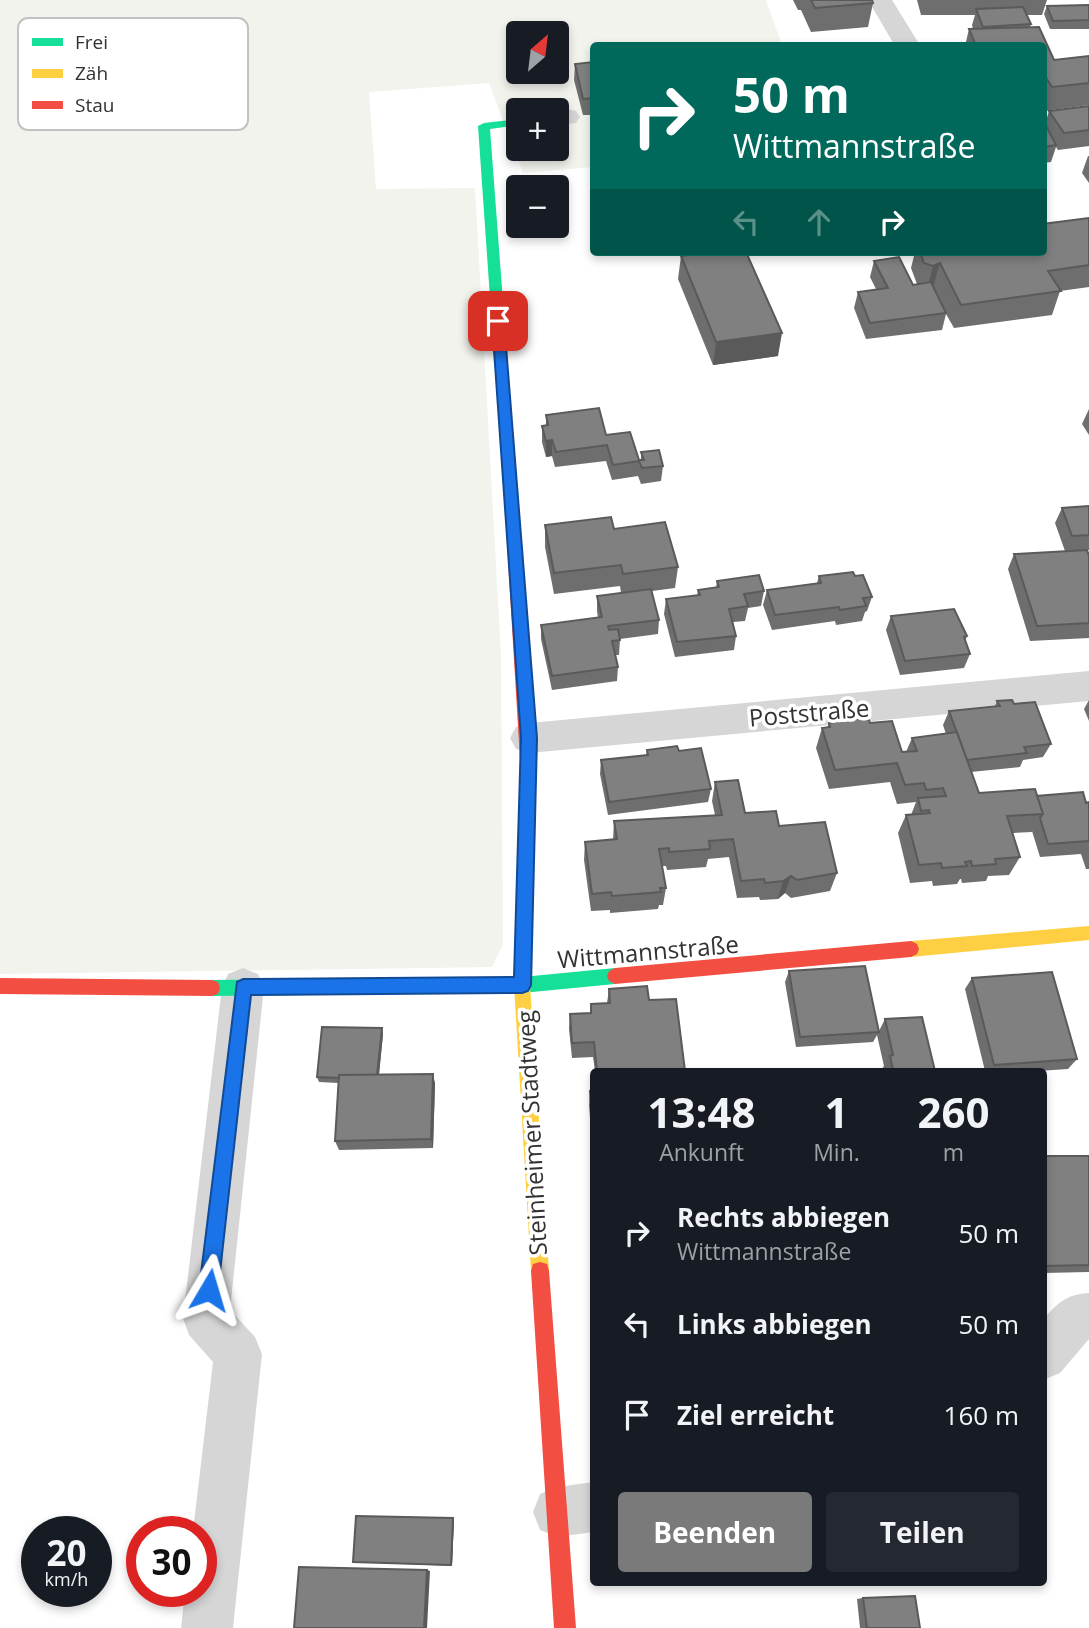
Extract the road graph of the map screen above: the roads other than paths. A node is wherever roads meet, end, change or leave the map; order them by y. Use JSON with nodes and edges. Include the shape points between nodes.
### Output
{"nodes":[{"id":1,"x":880,"y":0,"type":"edge"},
{"id":2,"x":905,"y":41,"type":"dead end"},
{"id":3,"x":506,"y":123,"type":"edge"},
{"id":4,"x":1089,"y":686,"type":"edge"},
{"id":5,"x":529,"y":738,"type":"junction"},
{"id":6,"x":1089,"y":933,"type":"edge"},
{"id":7,"x":522,"y":985,"type":"junction"},
{"id":8,"x":0,"y":986,"type":"edge"},
{"id":9,"x":243,"y":987,"type":"junction"},
{"id":10,"x":1089,"y":1316,"type":"edge"},
{"id":11,"x":1047,"y":1351,"type":"edge"},
{"id":12,"x":575,"y":1509,"type":"edge"},
{"id":13,"x":207,"y":1628,"type":"edge"},
{"id":14,"x":565,"y":1628,"type":"edge"}],
"edges":[{"from":1,"to":2,"type":"street"},
{"from":3,"to":5,"type":"street","name":"Steinheimer Stadtweg","via":[[484,126]]},
{"from":4,"to":5,"type":"street","name":"Poststraße"},
{"from":5,"to":7,"type":"street","name":"Steinheimer Stadtweg"},
{"from":6,"to":7,"type":"street","name":"Wittmannstraße"},
{"from":7,"to":9,"type":"street","name":"Wittmannstraße"},
{"from":7,"to":12,"type":"street","name":"Steinheimer Stadtweg","via":[[542,1310]]},
{"from":8,"to":9,"type":"street","name":"Wittmannstraße"},
{"from":9,"to":13,"type":"street","via":[[206,1318],[238,1354]]},
{"from":10,"to":11,"type":"street","via":[[1076,1317]]},
{"from":12,"to":14,"type":"street","name":"Steinheimer Stadtweg"}]}
